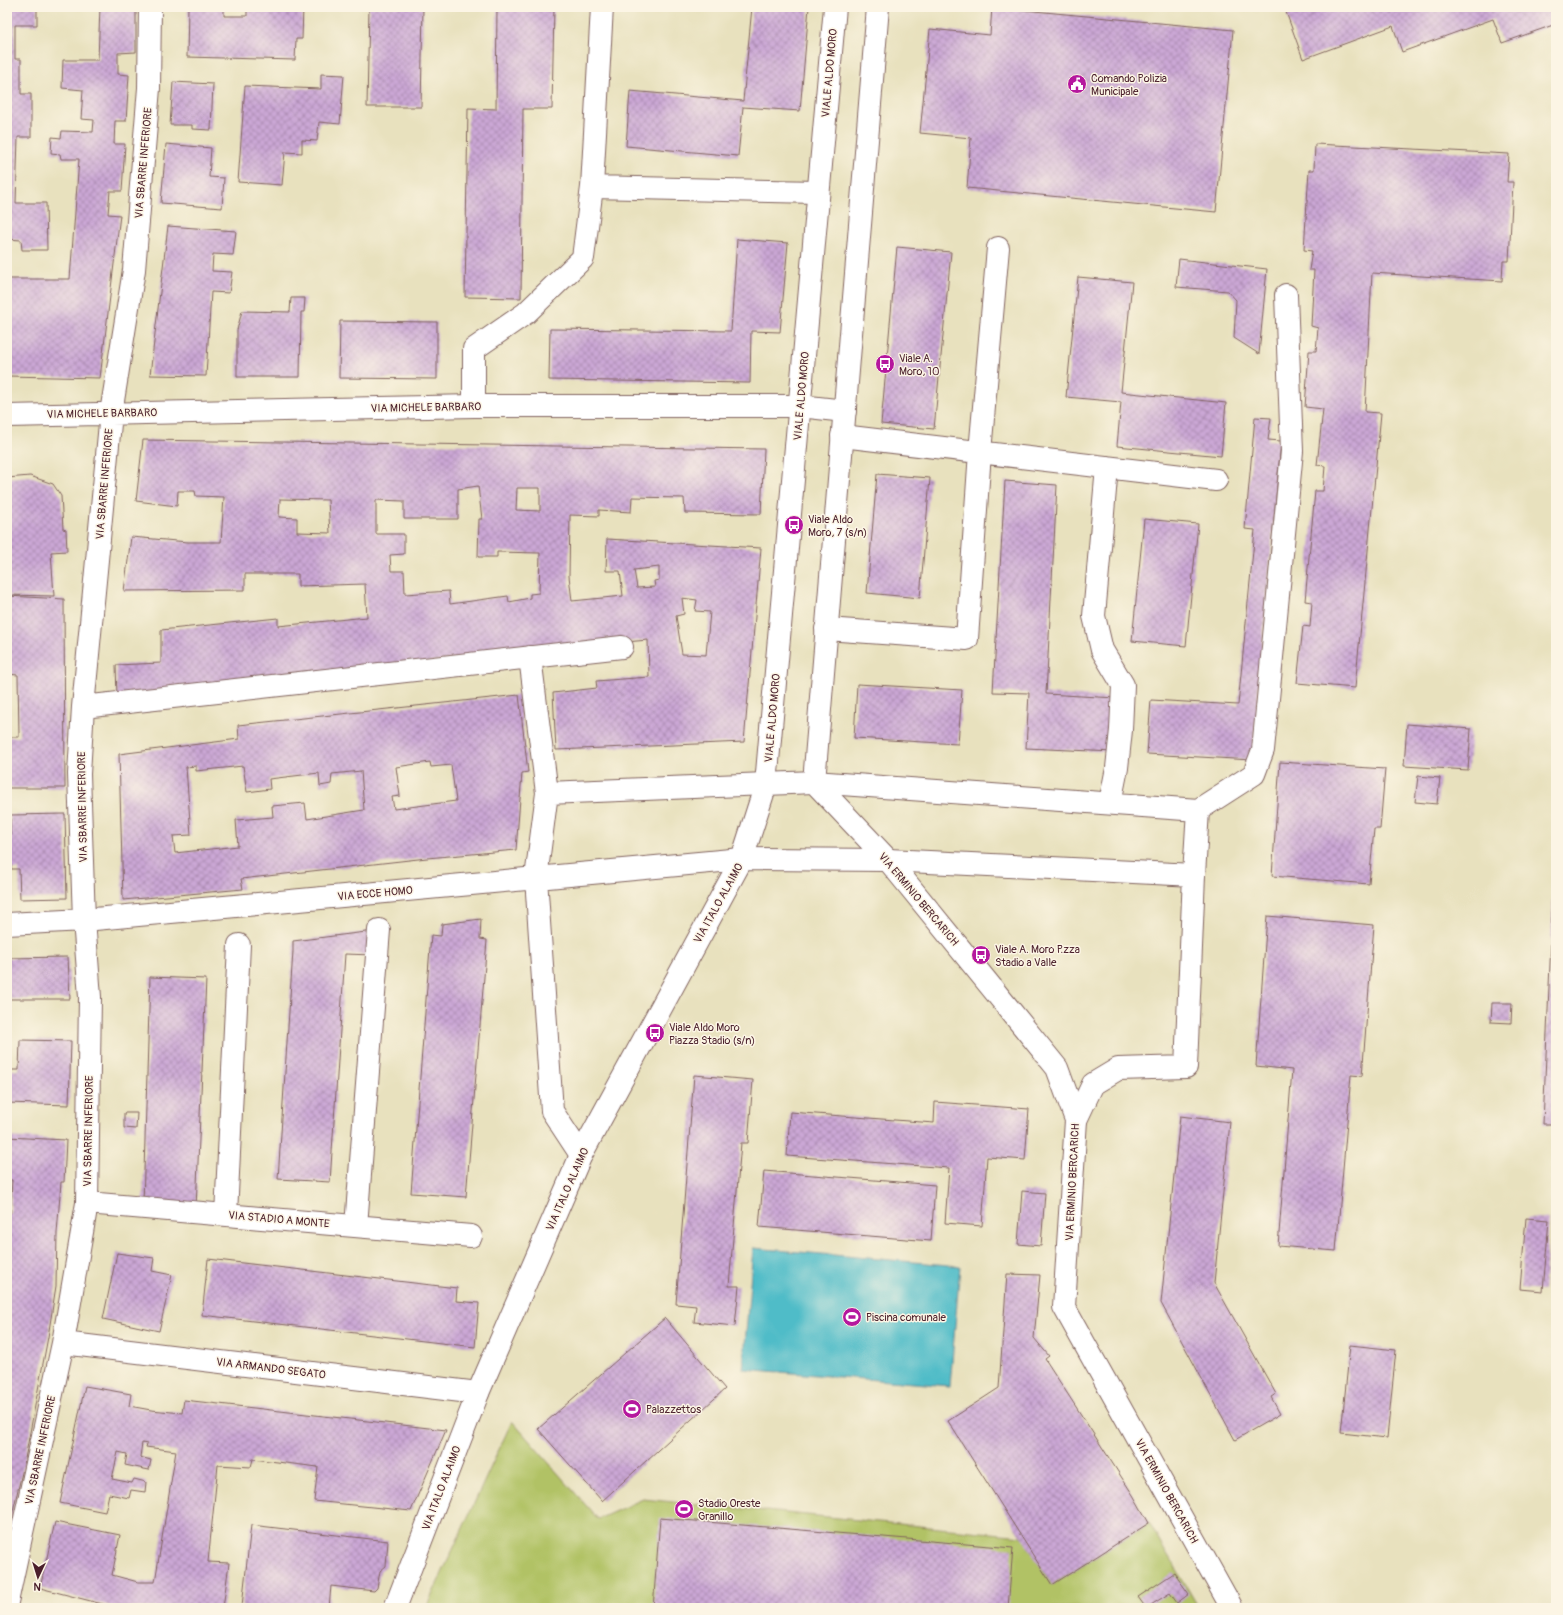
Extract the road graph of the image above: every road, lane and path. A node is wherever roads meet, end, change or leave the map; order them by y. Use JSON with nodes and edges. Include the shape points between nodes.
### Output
{"nodes":[{"id":1,"x":150,"y":7,"type":"edge"},
{"id":2,"x":602,"y":7,"type":"edge"},
{"id":3,"x":835,"y":7,"type":"edge"},
{"id":4,"x":878,"y":7,"type":"edge"},
{"id":5,"x":592,"y":187,"type":"junction"},
{"id":6,"x":818,"y":192,"type":"junction"},
{"id":7,"x":998,"y":248,"type":"dead end"},
{"id":8,"x":1286,"y":296,"type":"dead end"},
{"id":9,"x":474,"y":406,"type":"junction"},
{"id":10,"x":800,"y":406,"type":"junction"},
{"id":11,"x":844,"y":411,"type":"junction"},
{"id":12,"x":111,"y":413,"type":"junction"},
{"id":13,"x":7,"y":416,"type":"edge"},
{"id":14,"x":842,"y":436,"type":"junction"},
{"id":15,"x":980,"y":452,"type":"junction"},
{"id":16,"x":1107,"y":467,"type":"junction"},
{"id":17,"x":1216,"y":480,"type":"dead end"},
{"id":18,"x":826,"y":629,"type":"junction"},
{"id":19,"x":622,"y":647,"type":"dead end"},
{"id":20,"x":530,"y":657,"type":"junction"},
{"id":21,"x":83,"y":707,"type":"junction"},
{"id":22,"x":814,"y":782,"type":"junction"},
{"id":23,"x":766,"y":784,"type":"junction"},
{"id":24,"x":548,"y":793,"type":"junction"},
{"id":25,"x":1110,"y":804,"type":"junction"},
{"id":26,"x":1198,"y":810,"type":"junction"},
{"id":27,"x":742,"y":859,"type":"junction"},
{"id":28,"x":888,"y":860,"type":"junction"},
{"id":29,"x":1194,"y":875,"type":"junction"},
{"id":30,"x":536,"y":878,"type":"junction"},
{"id":31,"x":84,"y":920,"type":"junction"},
{"id":32,"x":7,"y":924,"type":"edge"},
{"id":33,"x":379,"y":930,"type":"dead end"},
{"id":34,"x":239,"y":945,"type":"dead end"},
{"id":35,"x":1076,"y":1120,"type":"junction"},
{"id":36,"x":581,"y":1155,"type":"junction"},
{"id":37,"x":87,"y":1203,"type":"junction"},
{"id":38,"x":226,"y":1215,"type":"junction"},
{"id":39,"x":356,"y":1226,"type":"junction"},
{"id":40,"x":471,"y":1236,"type":"dead end"},
{"id":41,"x":63,"y":1343,"type":"junction"},
{"id":42,"x":478,"y":1393,"type":"junction"},
{"id":43,"x":7,"y":1602,"type":"edge"},
{"id":44,"x":394,"y":1608,"type":"edge"},
{"id":45,"x":1232,"y":1608,"type":"edge"}],
"edges":[{"from":1,"to":12,"type":"street","name":"VIA SBARRE INFERIORE","via":[[149,88],[134,270]]},
{"from":2,"to":5,"type":"street"},
{"from":3,"to":6,"type":"street","name":"VIALE ALDO MORO"},
{"from":4,"to":11,"type":"street"},
{"from":5,"to":6,"type":"street"},
{"from":5,"to":9,"type":"street","via":[[583,258],[526,313],[474,349]]},
{"from":6,"to":10,"type":"street","name":"VIALE ALDO MORO"},
{"from":7,"to":15,"type":"street"},
{"from":8,"to":26,"type":"street","via":[[1292,452],[1263,750],[1254,774]]},
{"from":9,"to":10,"type":"street","name":"VIA MICHELE BARBARO"},
{"from":9,"to":12,"type":"street","name":"VIA MICHELE BARBARO"},
{"from":10,"to":11,"type":"street","name":"VIA MICHELE BARBARO"},
{"from":10,"to":23,"type":"street","name":"VIALE ALDO MORO"},
{"from":11,"to":14,"type":"street"},
{"from":12,"to":13,"type":"street","name":"VIA MICHELE BARBARO"},
{"from":12,"to":21,"type":"street","name":"VIA SBARRE INFERIORE"},
{"from":14,"to":15,"type":"street"},
{"from":14,"to":18,"type":"street"},
{"from":15,"to":16,"type":"street"},
{"from":15,"to":18,"type":"street","via":[[967,638]]},
{"from":16,"to":17,"type":"street"},
{"from":16,"to":25,"type":"street","via":[[1094,616],[1102,650],[1123,685],[1120,746]]},
{"from":18,"to":22,"type":"street"},
{"from":19,"to":20,"type":"street"},
{"from":20,"to":21,"type":"street"},
{"from":20,"to":24,"type":"street"},
{"from":21,"to":31,"type":"street","name":"VIA SBARRE INFERIORE","via":[[79,774]]},
{"from":22,"to":23,"type":"street"},
{"from":22,"to":25,"type":"street"},
{"from":22,"to":28,"type":"street","name":"VIA ERMINIO BERCARICH"},
{"from":23,"to":24,"type":"street"},
{"from":23,"to":27,"type":"street","name":"VIA ITALO ALAIMO"},
{"from":24,"to":30,"type":"street"},
{"from":25,"to":26,"type":"street"},
{"from":26,"to":29,"type":"street"},
{"from":27,"to":28,"type":"street","name":"VIA ECCE HOMO"},
{"from":27,"to":30,"type":"street","name":"VIA ECCE HOMO"},
{"from":27,"to":36,"type":"street","name":"VIA ITALO ALAIMO"},
{"from":28,"to":29,"type":"street","name":"VIA ECCE HOMO"},
{"from":28,"to":35,"type":"street","name":"VIA ERMINIO BERCARICH","via":[[1057,1068]]},
{"from":29,"to":35,"type":"street","via":[[1186,1067],[1118,1069],[1093,1084]]},
{"from":30,"to":31,"type":"street","name":"VIA ECCE HOMO"},
{"from":30,"to":36,"type":"street","via":[[552,1111]]},
{"from":31,"to":32,"type":"street","name":"VIA ECCE HOMO"},
{"from":31,"to":37,"type":"street","name":"VIA SBARRE INFERIORE","via":[[90,997]]},
{"from":33,"to":39,"type":"street"},
{"from":34,"to":38,"type":"street"},
{"from":35,"to":45,"type":"street","name":"VIA ERMINIO BERCARICH","via":[[1064,1308]]},
{"from":36,"to":42,"type":"street","name":"VIA ITALO ALAIMO"},
{"from":37,"to":38,"type":"street","name":"VIA STADIO A MONTE"},
{"from":37,"to":41,"type":"street","name":"VIA SBARRE INFERIORE"},
{"from":38,"to":39,"type":"street","name":"VIA STADIO A MONTE"},
{"from":39,"to":40,"type":"street","name":"VIA STADIO A MONTE"},
{"from":41,"to":42,"type":"street","name":"VIA ARMANDO SEGATO"},
{"from":41,"to":43,"type":"street","name":"VIA SBARRE INFERIORE"},
{"from":42,"to":44,"type":"street","name":"VIA ITALO ALAIMO"}]}
